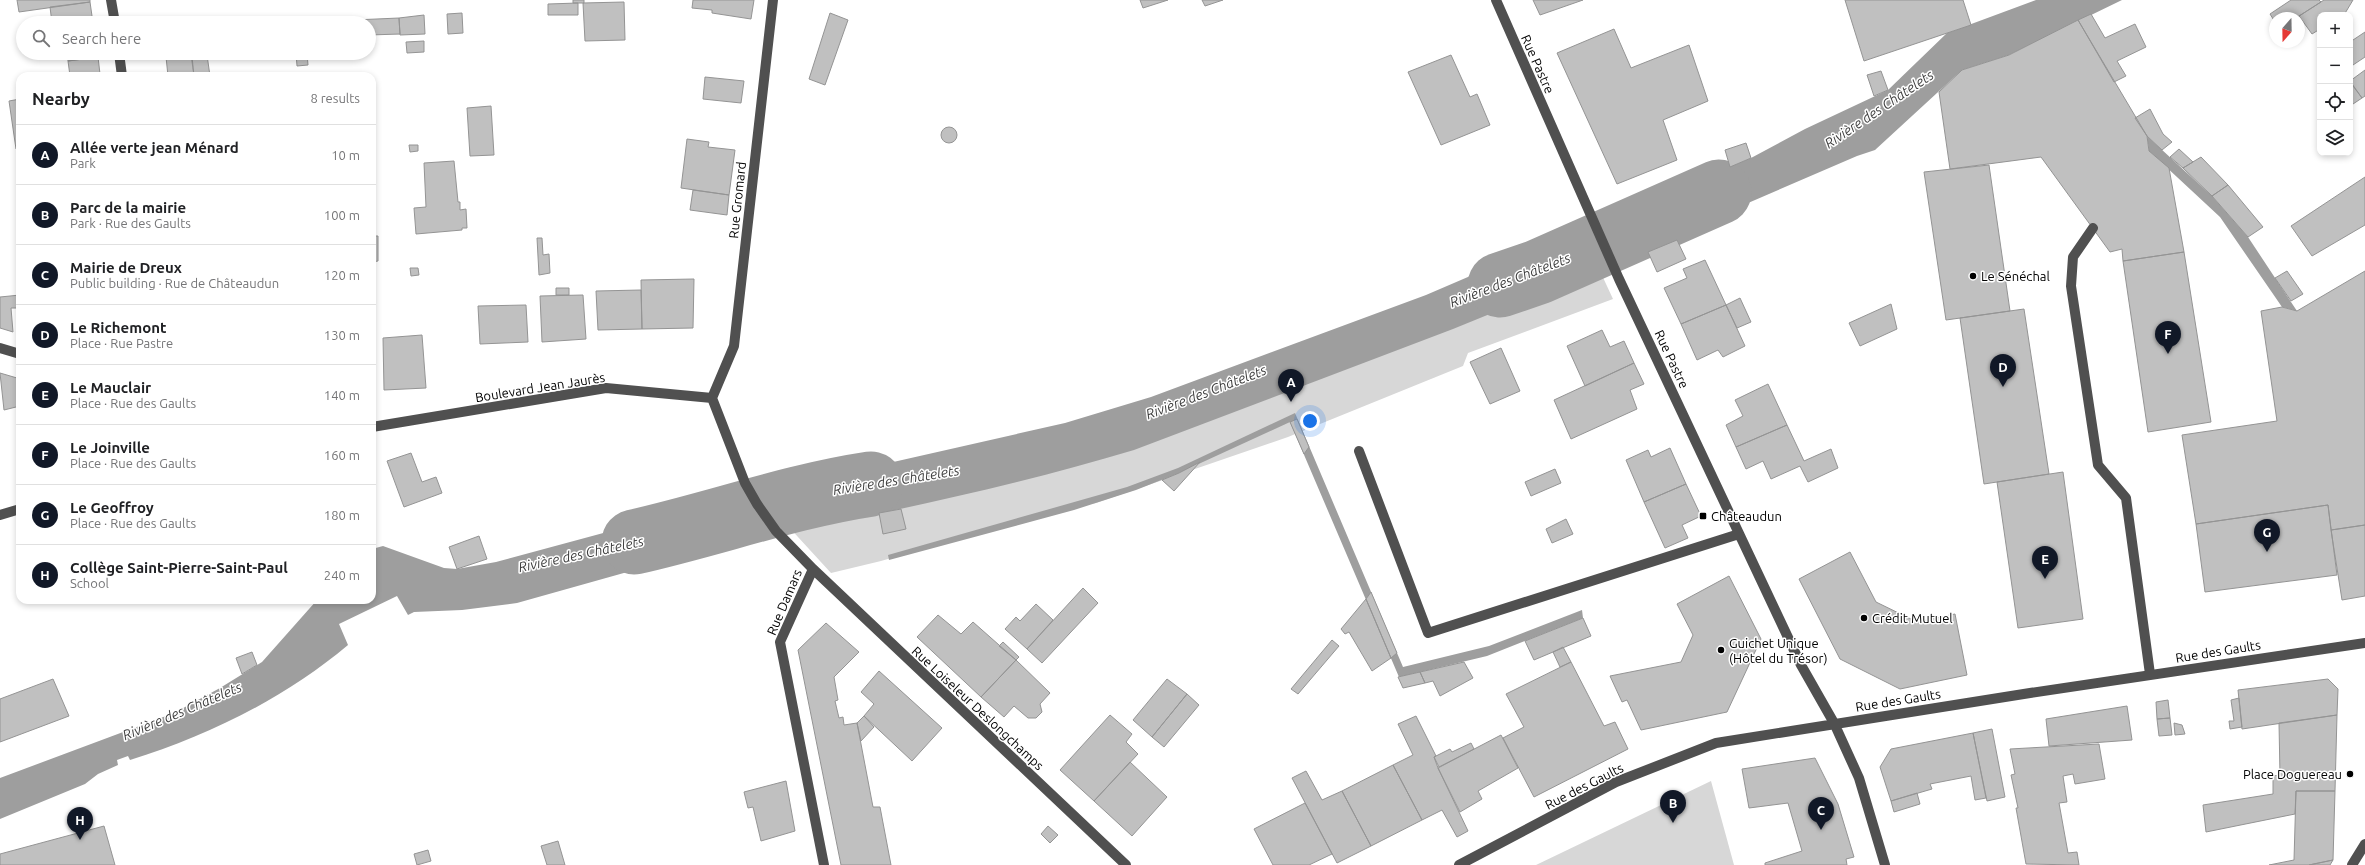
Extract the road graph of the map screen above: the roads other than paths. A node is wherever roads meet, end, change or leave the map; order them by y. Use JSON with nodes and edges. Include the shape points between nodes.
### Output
{"nodes":[{"id":1,"x":112,"y":0,"type":"edge"},
{"id":2,"x":773,"y":0,"type":"edge"},
{"id":3,"x":1496,"y":0,"type":"edge"},
{"id":4,"x":114,"y":16,"type":"edge"},
{"id":5,"x":120,"y":60,"type":"edge"},
{"id":6,"x":121,"y":72,"type":"edge"},
{"id":7,"x":2094,"y":228,"type":"dead end"},
{"id":8,"x":0,"y":348,"type":"edge"},
{"id":9,"x":16,"y":353,"type":"edge"},
{"id":10,"x":712,"y":398,"type":"junction"},
{"id":11,"x":376,"y":426,"type":"edge"},
{"id":12,"x":1359,"y":451,"type":"dead end"},
{"id":13,"x":16,"y":509,"type":"edge"},
{"id":14,"x":0,"y":515,"type":"edge"},
{"id":15,"x":1739,"y":534,"type":"junction"},
{"id":16,"x":813,"y":569,"type":"junction"},
{"id":17,"x":2365,"y":643,"type":"edge"},
{"id":18,"x":2150,"y":674,"type":"junction"},
{"id":19,"x":1834,"y":723,"type":"junction"},
{"id":20,"x":2365,"y":844,"type":"edge"},
{"id":21,"x":824,"y":865,"type":"edge"},
{"id":22,"x":1126,"y":865,"type":"edge"},
{"id":23,"x":1460,"y":865,"type":"edge"},
{"id":24,"x":1885,"y":865,"type":"edge"},
{"id":25,"x":2352,"y":865,"type":"edge"}],
"edges":[{"from":1,"to":4,"type":"street"},
{"from":2,"to":10,"type":"street","name":"Rue Gromard","via":[[734,346]]},
{"from":3,"to":15,"type":"street","name":"Rue Pastre","via":[[1620,279]]},
{"from":5,"to":6,"type":"street"},
{"from":7,"to":18,"type":"street","via":[[2073,257],[2071,286],[2098,465],[2126,498]]},
{"from":8,"to":9,"type":"street"},
{"from":10,"to":11,"type":"street","name":"Boulevard Jean Jaurès","via":[[606,388]]},
{"from":10,"to":16,"type":"street","name":"Rue Damars","via":[[746,483],[776,531]]},
{"from":12,"to":15,"type":"street","via":[[1428,633]]},
{"from":13,"to":14,"type":"street"},
{"from":15,"to":19,"type":"street","name":"Rue Pastre","via":[[1801,665]]},
{"from":16,"to":21,"type":"street","name":"Rue Damars","via":[[780,642]]},
{"from":16,"to":22,"type":"street","name":"Rue Loiseleur Deslongchamps"},
{"from":17,"to":18,"type":"street","name":"Rue des Gaults"},
{"from":18,"to":19,"type":"street","name":"Rue des Gaults"},
{"from":19,"to":23,"type":"street","name":"Rue des Gaults","via":[[1709,746],[1616,782]]},
{"from":19,"to":24,"type":"street","name":"Rue Pastre","via":[[1859,778]]},
{"from":20,"to":25,"type":"street"}]}
